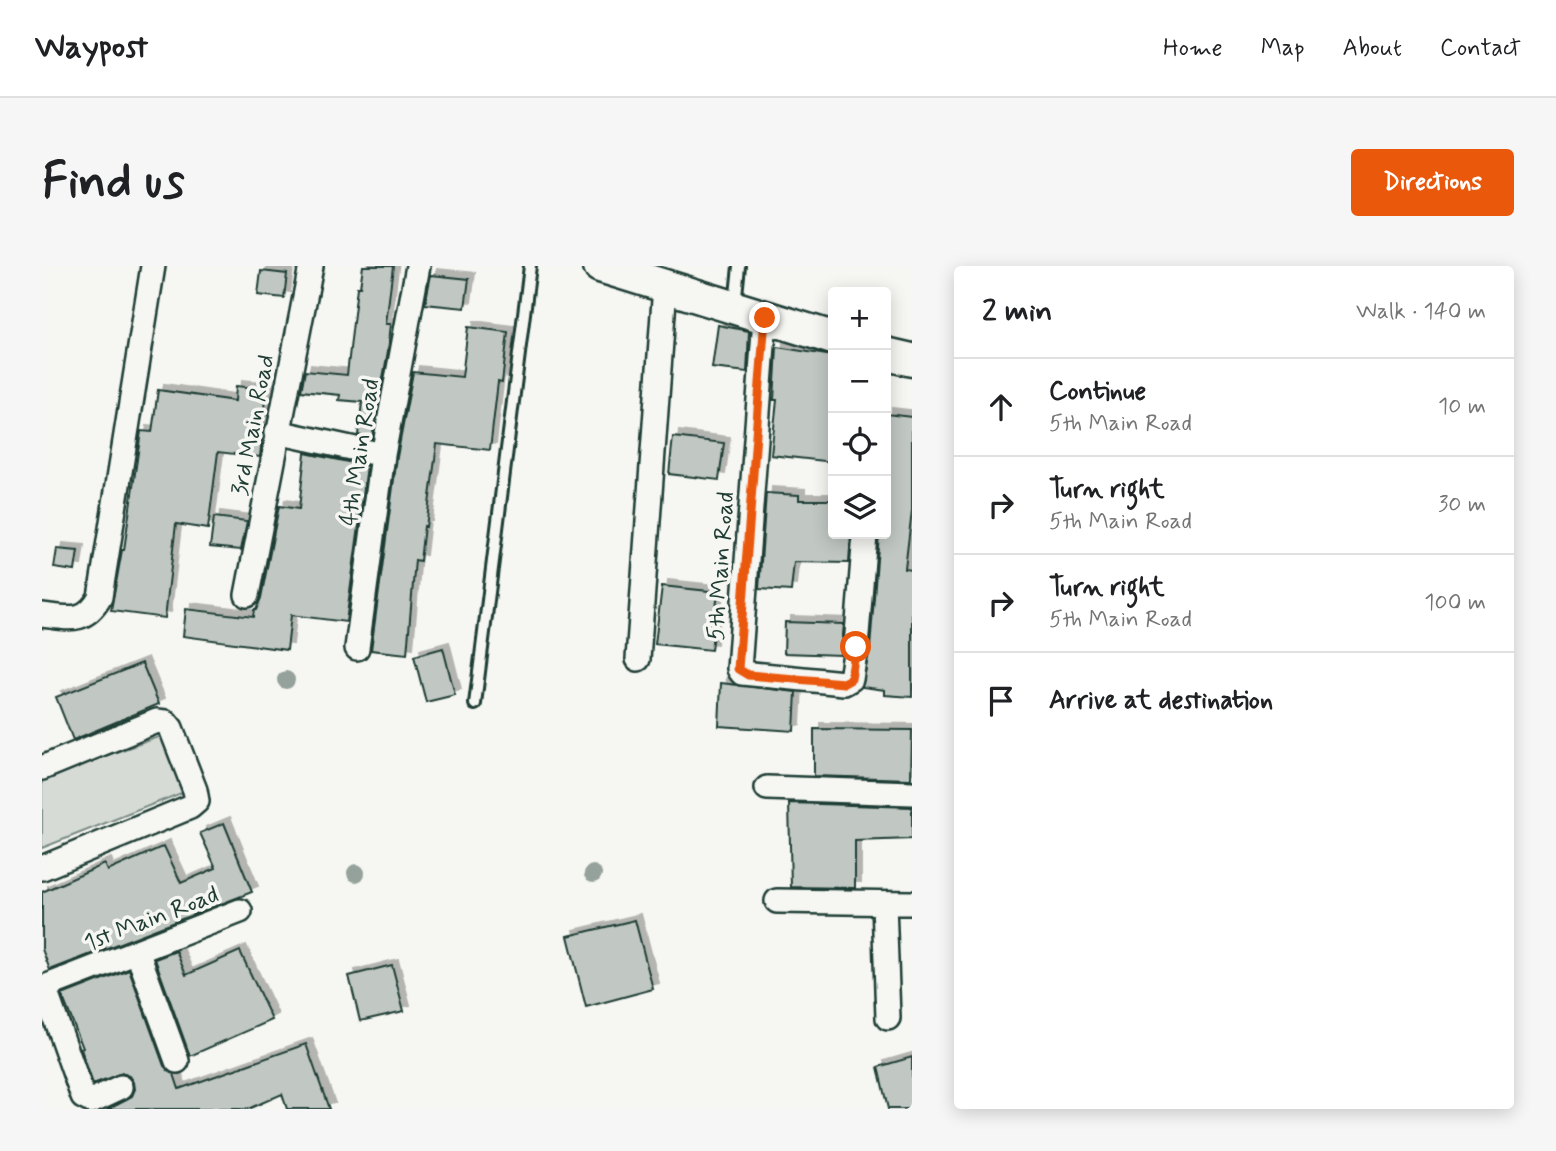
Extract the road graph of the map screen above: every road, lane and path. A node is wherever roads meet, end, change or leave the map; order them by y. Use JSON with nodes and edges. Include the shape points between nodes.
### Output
{"nodes":[{"id":1,"x":153,"y":266,"type":"edge"},
{"id":2,"x":311,"y":266,"type":"edge"},
{"id":3,"x":418,"y":266,"type":"edge"},
{"id":4,"x":530,"y":266,"type":"edge"},
{"id":5,"x":600,"y":266,"type":"edge"},
{"id":6,"x":738,"y":266,"type":"edge"},
{"id":7,"x":665,"y":286,"type":"junction"},
{"id":8,"x":735,"y":308,"type":"junction"},
{"id":9,"x":765,"y":318,"type":"junction"},
{"id":10,"x":828,"y":337,"type":"edge"},
{"id":11,"x":891,"y":355,"type":"edge"},
{"id":12,"x":912,"y":360,"type":"edge"},
{"id":13,"x":277,"y":432,"type":"junction"},
{"id":14,"x":383,"y":455,"type":"junction"},
{"id":15,"x":865,"y":539,"type":"edge"},
{"id":16,"x":247,"y":595,"type":"dead end"},
{"id":17,"x":42,"y":615,"type":"edge"},
{"id":18,"x":357,"y":648,"type":"dead end"},
{"id":19,"x":638,"y":659,"type":"dead end"},
{"id":20,"x":475,"y":704,"type":"dead end"},
{"id":21,"x":42,"y":768,"type":"edge"},
{"id":22,"x":767,"y":788,"type":"dead end"},
{"id":23,"x":912,"y":793,"type":"edge"},
{"id":24,"x":42,"y":868,"type":"edge"},
{"id":25,"x":777,"y":901,"type":"dead end"},
{"id":26,"x":884,"y":903,"type":"junction"},
{"id":27,"x":912,"y":903,"type":"edge"},
{"id":28,"x":240,"y":911,"type":"dead end"},
{"id":29,"x":137,"y":951,"type":"junction"},
{"id":30,"x":43,"y":988,"type":"edge"},
{"id":31,"x":888,"y":1018,"type":"dead end"},
{"id":32,"x":177,"y":1061,"type":"dead end"},
{"id":33,"x":121,"y":1087,"type":"dead end"}],
"edges":[{"from":1,"to":17,"type":"street","via":[[100,597],[93,610],[78,618]]},
{"from":2,"to":13,"type":"street","name":"3rd Main Road"},
{"from":3,"to":14,"type":"street","name":"4th Main Road"},
{"from":4,"to":20,"type":"lane"},
{"from":5,"to":7,"type":"street"},
{"from":6,"to":8,"type":"lane"},
{"from":7,"to":8,"type":"street"},
{"from":7,"to":19,"type":"street"},
{"from":8,"to":9,"type":"street"},
{"from":9,"to":10,"type":"street"},
{"from":9,"to":15,"type":"street","name":"5th Main Road","via":[[738,669],[748,675],[844,683],[851,679]]},
{"from":11,"to":12,"type":"street"},
{"from":13,"to":14,"type":"street"},
{"from":13,"to":16,"type":"street","name":"3rd Main Road"},
{"from":14,"to":18,"type":"street","name":"4th Main Road"},
{"from":21,"to":24,"type":"street","via":[[157,721],[166,722],[197,801]]},
{"from":22,"to":23,"type":"street"},
{"from":25,"to":26,"type":"street"},
{"from":26,"to":27,"type":"street"},
{"from":26,"to":31,"type":"street"},
{"from":28,"to":29,"type":"street","name":"1st Main Road"},
{"from":29,"to":30,"type":"street","name":"1st Main Road"},
{"from":29,"to":32,"type":"street"},
{"from":30,"to":33,"type":"street","via":[[82,1097],[91,1101]]}]}
